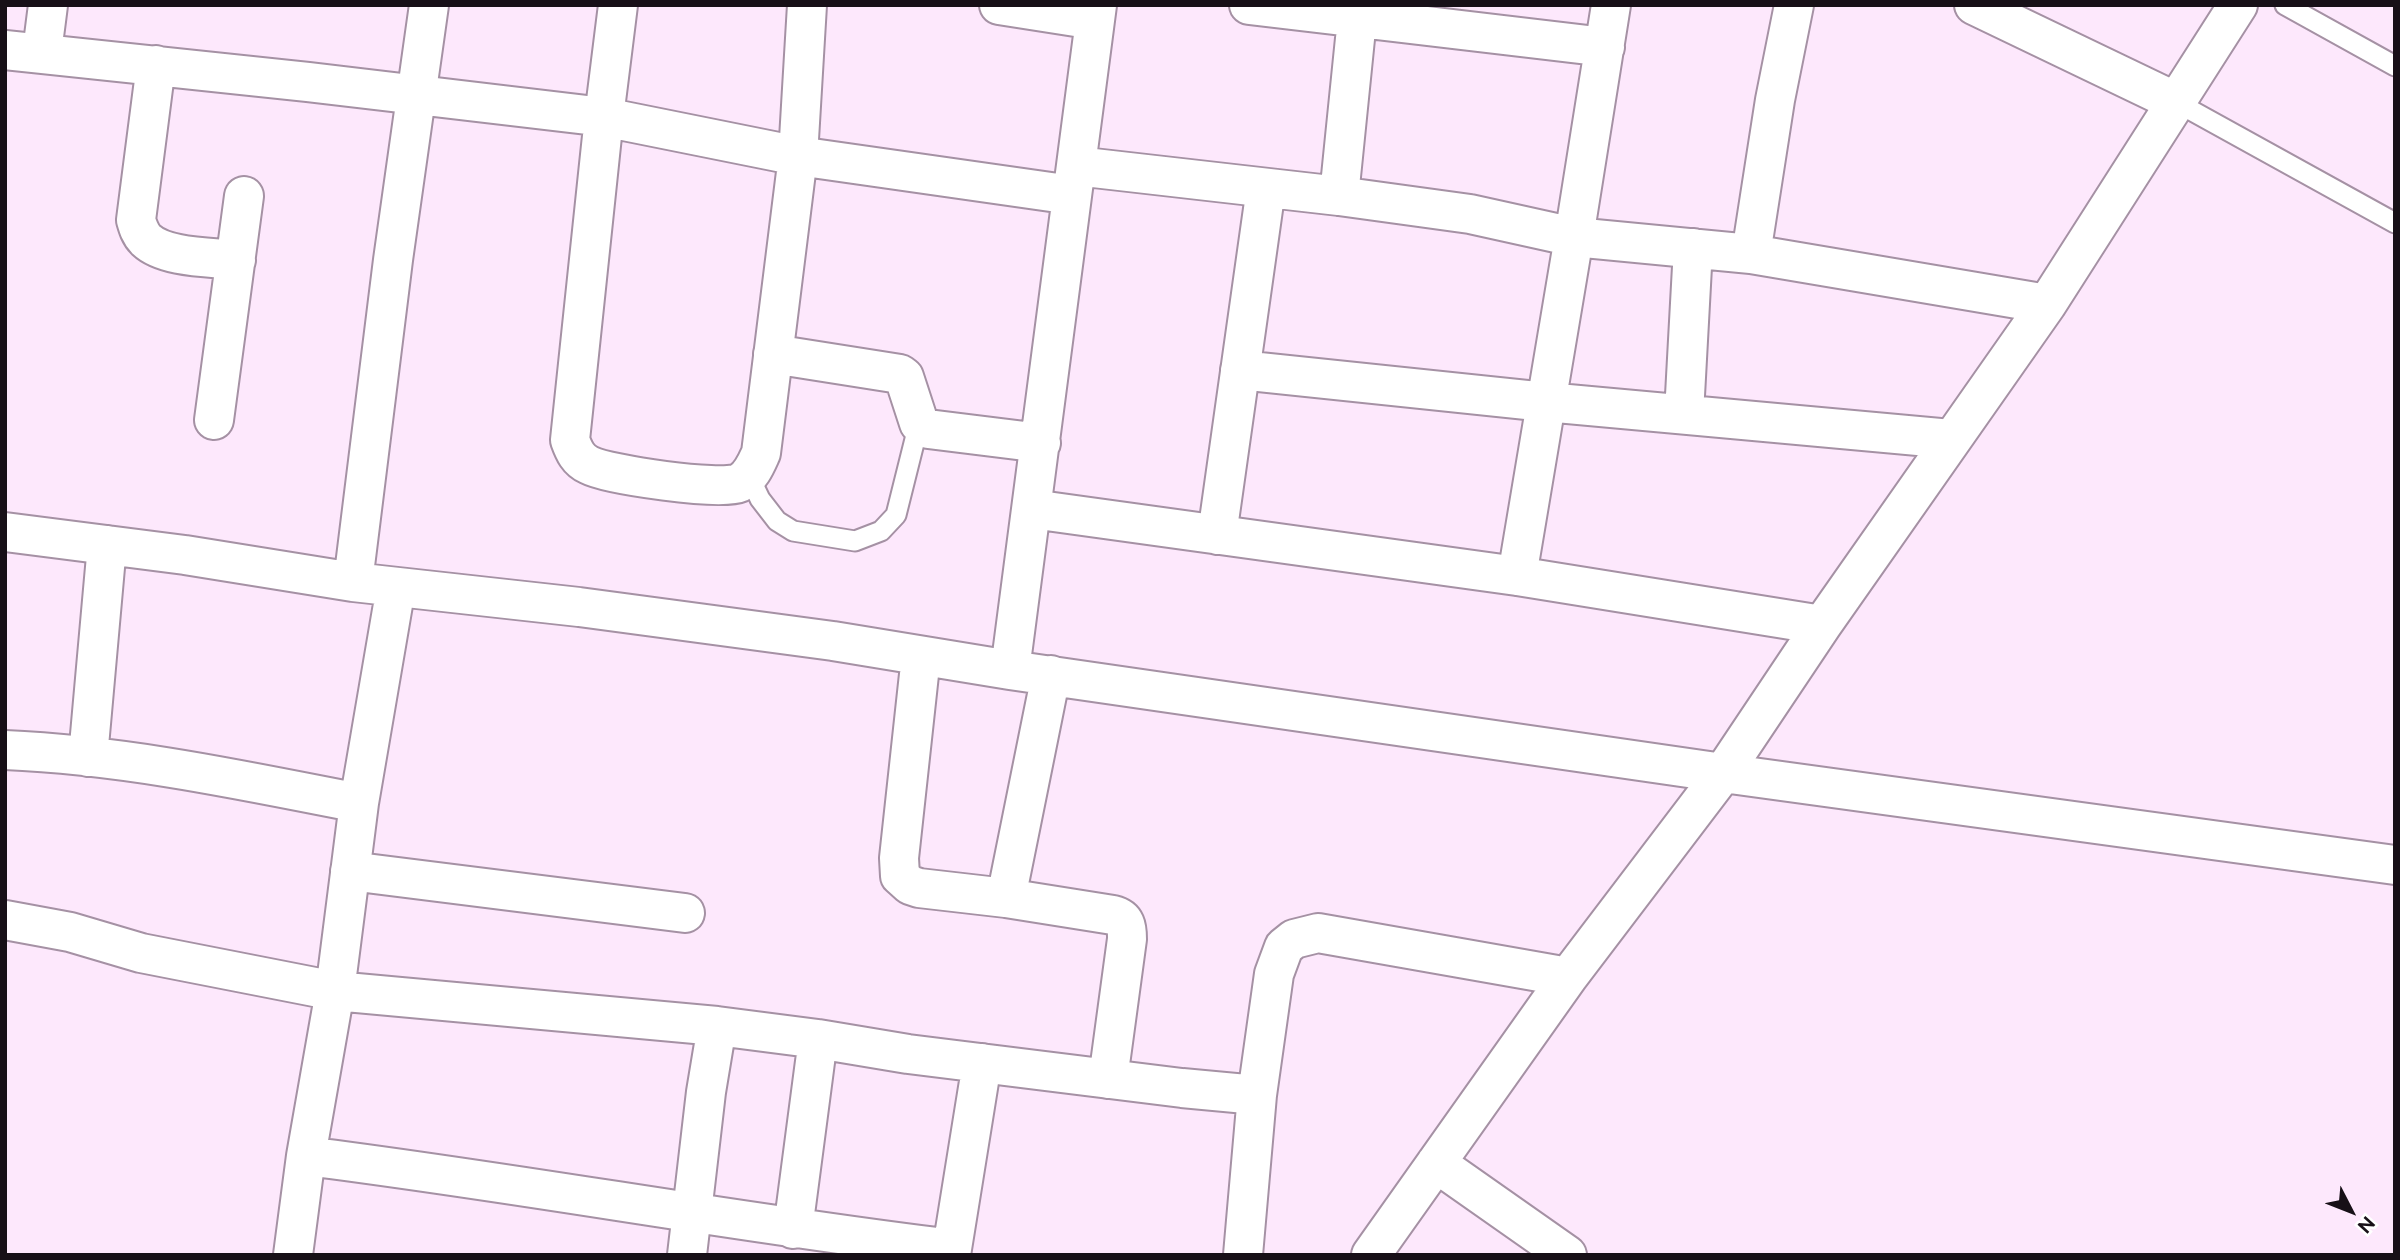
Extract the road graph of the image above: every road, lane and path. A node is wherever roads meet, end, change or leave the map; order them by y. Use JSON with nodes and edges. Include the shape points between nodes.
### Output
{"nodes":[{"id":1,"x":48,"y":5,"type":"edge"},
{"id":2,"x":429,"y":5,"type":"edge"},
{"id":3,"x":618,"y":5,"type":"edge"},
{"id":4,"x":807,"y":5,"type":"edge"},
{"id":5,"x":999,"y":5,"type":"edge"},
{"id":6,"x":1611,"y":5,"type":"edge"},
{"id":7,"x":1794,"y":5,"type":"edge"},
{"id":8,"x":1974,"y":5,"type":"edge"},
{"id":9,"x":2238,"y":5,"type":"edge"},
{"id":10,"x":2285,"y":5,"type":"edge"},
{"id":11,"x":1270,"y":7,"type":"edge"},
{"id":12,"x":1096,"y":12,"type":"edge"},
{"id":13,"x":1460,"y":18,"type":"edge"},
{"id":14,"x":1357,"y":19,"type":"junction"},
{"id":15,"x":1605,"y":47,"type":"junction"},
{"id":16,"x":24,"y":51,"type":"edge"},
{"id":17,"x":156,"y":65,"type":"junction"},
{"id":18,"x":2395,"y":66,"type":"edge"},
{"id":19,"x":416,"y":95,"type":"junction"},
{"id":20,"x":2176,"y":102,"type":"junction"},
{"id":21,"x":604,"y":117,"type":"junction"},
{"id":22,"x":798,"y":156,"type":"junction"},
{"id":23,"x":1074,"y":180,"type":"junction"},
{"id":24,"x":1266,"y":188,"type":"junction"},
{"id":25,"x":244,"y":196,"type":"dead end"},
{"id":26,"x":1339,"y":196,"type":"junction"},
{"id":27,"x":2395,"y":223,"type":"edge"},
{"id":28,"x":1574,"y":237,"type":"junction"},
{"id":29,"x":1693,"y":248,"type":"junction"},
{"id":30,"x":1751,"y":254,"type":"junction"},
{"id":31,"x":236,"y":260,"type":"junction"},
{"id":32,"x":2047,"y":304,"type":"junction"},
{"id":33,"x":773,"y":354,"type":"junction"},
{"id":34,"x":1240,"y":370,"type":"junction"},
{"id":35,"x":1546,"y":402,"type":"junction"},
{"id":36,"x":1684,"y":414,"type":"junction"},
{"id":37,"x":214,"y":420,"type":"dead end"},
{"id":38,"x":919,"y":423,"type":"junction"},
{"id":39,"x":1951,"y":439,"type":"junction"},
{"id":40,"x":1041,"y":443,"type":"junction"},
{"id":41,"x":749,"y":475,"type":"junction"},
{"id":42,"x":1032,"y":509,"type":"junction"},
{"id":43,"x":5,"y":532,"type":"edge"},
{"id":44,"x":1217,"y":535,"type":"junction"},
{"id":45,"x":107,"y":545,"type":"junction"},
{"id":46,"x":1517,"y":576,"type":"junction"},
{"id":47,"x":353,"y":582,"type":"junction"},
{"id":48,"x":396,"y":587,"type":"junction"},
{"id":49,"x":1822,"y":625,"type":"junction"},
{"id":50,"x":920,"y":656,"type":"junction"},
{"id":51,"x":1010,"y":670,"type":"junction"},
{"id":52,"x":1051,"y":675,"type":"junction"},
{"id":53,"x":5,"y":750,"type":"edge"},
{"id":54,"x":88,"y":757,"type":"junction"},
{"id":55,"x":1723,"y":773,"type":"junction"},
{"id":56,"x":359,"y":803,"type":"junction"},
{"id":57,"x":2395,"y":865,"type":"edge"},
{"id":58,"x":350,"y":871,"type":"junction"},
{"id":59,"x":1006,"y":898,"type":"junction"},
{"id":60,"x":685,"y":913,"type":"dead end"},
{"id":61,"x":5,"y":920,"type":"edge"},
{"id":62,"x":1567,"y":977,"type":"junction"},
{"id":63,"x":335,"y":991,"type":"junction"},
{"id":64,"x":717,"y":1026,"type":"junction"},
{"id":65,"x":818,"y":1039,"type":"junction"},
{"id":66,"x":982,"y":1063,"type":"junction"},
{"id":67,"x":1108,"y":1079,"type":"junction"},
{"id":68,"x":1256,"y":1095,"type":"junction"},
{"id":69,"x":306,"y":1157,"type":"junction"},
{"id":70,"x":1436,"y":1163,"type":"junction"},
{"id":71,"x":691,"y":1212,"type":"junction"},
{"id":72,"x":793,"y":1229,"type":"junction"},
{"id":73,"x":952,"y":1252,"type":"edge"},
{"id":74,"x":292,"y":1255,"type":"edge"},
{"id":75,"x":687,"y":1255,"type":"edge"},
{"id":76,"x":1243,"y":1255,"type":"edge"},
{"id":77,"x":1371,"y":1255,"type":"edge"},
{"id":78,"x":1567,"y":1255,"type":"edge"}],
"edges":[{"from":1,"to":16,"type":"street"},
{"from":2,"to":19,"type":"street"},
{"from":3,"to":21,"type":"street"},
{"from":4,"to":22,"type":"street"},
{"from":5,"to":12,"type":"street"},
{"from":6,"to":15,"type":"street"},
{"from":7,"to":30,"type":"street"},
{"from":8,"to":20,"type":"street"},
{"from":9,"to":20,"type":"street"},
{"from":10,"to":18,"type":"lane"},
{"from":11,"to":14,"type":"street"},
{"from":12,"to":23,"type":"street"},
{"from":13,"to":14,"type":"street"},
{"from":13,"to":15,"type":"street"},
{"from":14,"to":26,"type":"street"},
{"from":15,"to":28,"type":"street"},
{"from":16,"to":17,"type":"street"},
{"from":17,"to":19,"type":"street"},
{"from":17,"to":31,"type":"street","via":[[136,220],[140,232],[164,250]]},
{"from":19,"to":21,"type":"street"},
{"from":19,"to":47,"type":"street"},
{"from":20,"to":27,"type":"lane"},
{"from":20,"to":32,"type":"street"},
{"from":21,"to":22,"type":"street"},
{"from":21,"to":41,"type":"street","via":[[570,440],[576,455],[602,471],[712,485],[739,483]]},
{"from":22,"to":23,"type":"street"},
{"from":22,"to":33,"type":"street"},
{"from":23,"to":24,"type":"street"},
{"from":23,"to":40,"type":"street"},
{"from":24,"to":26,"type":"street"},
{"from":24,"to":34,"type":"street"},
{"from":25,"to":31,"type":"street"},
{"from":26,"to":28,"type":"street","via":[[1470,214]]},
{"from":28,"to":29,"type":"street"},
{"from":28,"to":35,"type":"street"},
{"from":29,"to":30,"type":"street"},
{"from":29,"to":36,"type":"street"},
{"from":30,"to":32,"type":"street"},
{"from":31,"to":37,"type":"street"},
{"from":32,"to":39,"type":"street"},
{"from":33,"to":38,"type":"street","via":[[900,374]]},
{"from":33,"to":41,"type":"street","via":[[761,453]]},
{"from":34,"to":35,"type":"street"},
{"from":34,"to":44,"type":"street"},
{"from":35,"to":36,"type":"street"},
{"from":35,"to":46,"type":"street"},
{"from":36,"to":39,"type":"street"},
{"from":38,"to":40,"type":"street","via":[[928,429]]},
{"from":38,"to":41,"type":"lane","via":[[896,515],[881,531],[855,541],[793,531],[777,521]]},
{"from":39,"to":49,"type":"street"},
{"from":40,"to":42,"type":"street"},
{"from":42,"to":44,"type":"street"},
{"from":42,"to":51,"type":"street"},
{"from":43,"to":45,"type":"street"},
{"from":44,"to":46,"type":"street"},
{"from":45,"to":47,"type":"street"},
{"from":45,"to":54,"type":"street"},
{"from":46,"to":49,"type":"street"},
{"from":47,"to":48,"type":"street"},
{"from":48,"to":50,"type":"street","via":[[579,607]]},
{"from":48,"to":56,"type":"street"},
{"from":49,"to":55,"type":"street"},
{"from":50,"to":51,"type":"street"},
{"from":50,"to":59,"type":"street","via":[[900,876],[919,888]]},
{"from":51,"to":52,"type":"street"},
{"from":52,"to":55,"type":"street"},
{"from":52,"to":59,"type":"street"},
{"from":53,"to":54,"type":"street"},
{"from":54,"to":56,"type":"street"},
{"from":55,"to":57,"type":"street"},
{"from":55,"to":62,"type":"street"},
{"from":56,"to":58,"type":"street"},
{"from":58,"to":60,"type":"street"},
{"from":58,"to":63,"type":"street"},
{"from":59,"to":67,"type":"street","via":[[1123,920],[1126,939]]},
{"from":61,"to":63,"type":"street","via":[[70,932],[141,953]]},
{"from":62,"to":68,"type":"street","via":[[1318,933],[1294,939],[1284,947],[1274,974]]},
{"from":62,"to":70,"type":"street"},
{"from":63,"to":64,"type":"street"},
{"from":63,"to":69,"type":"street"},
{"from":64,"to":65,"type":"street"},
{"from":64,"to":71,"type":"street"},
{"from":65,"to":66,"type":"street"},
{"from":65,"to":72,"type":"street"},
{"from":66,"to":67,"type":"street"},
{"from":66,"to":73,"type":"street"},
{"from":67,"to":68,"type":"street"},
{"from":68,"to":76,"type":"street"},
{"from":69,"to":71,"type":"street"},
{"from":69,"to":74,"type":"street"},
{"from":70,"to":77,"type":"street"},
{"from":70,"to":78,"type":"street"},
{"from":71,"to":72,"type":"street"},
{"from":71,"to":75,"type":"street"},
{"from":72,"to":73,"type":"street"}]}
